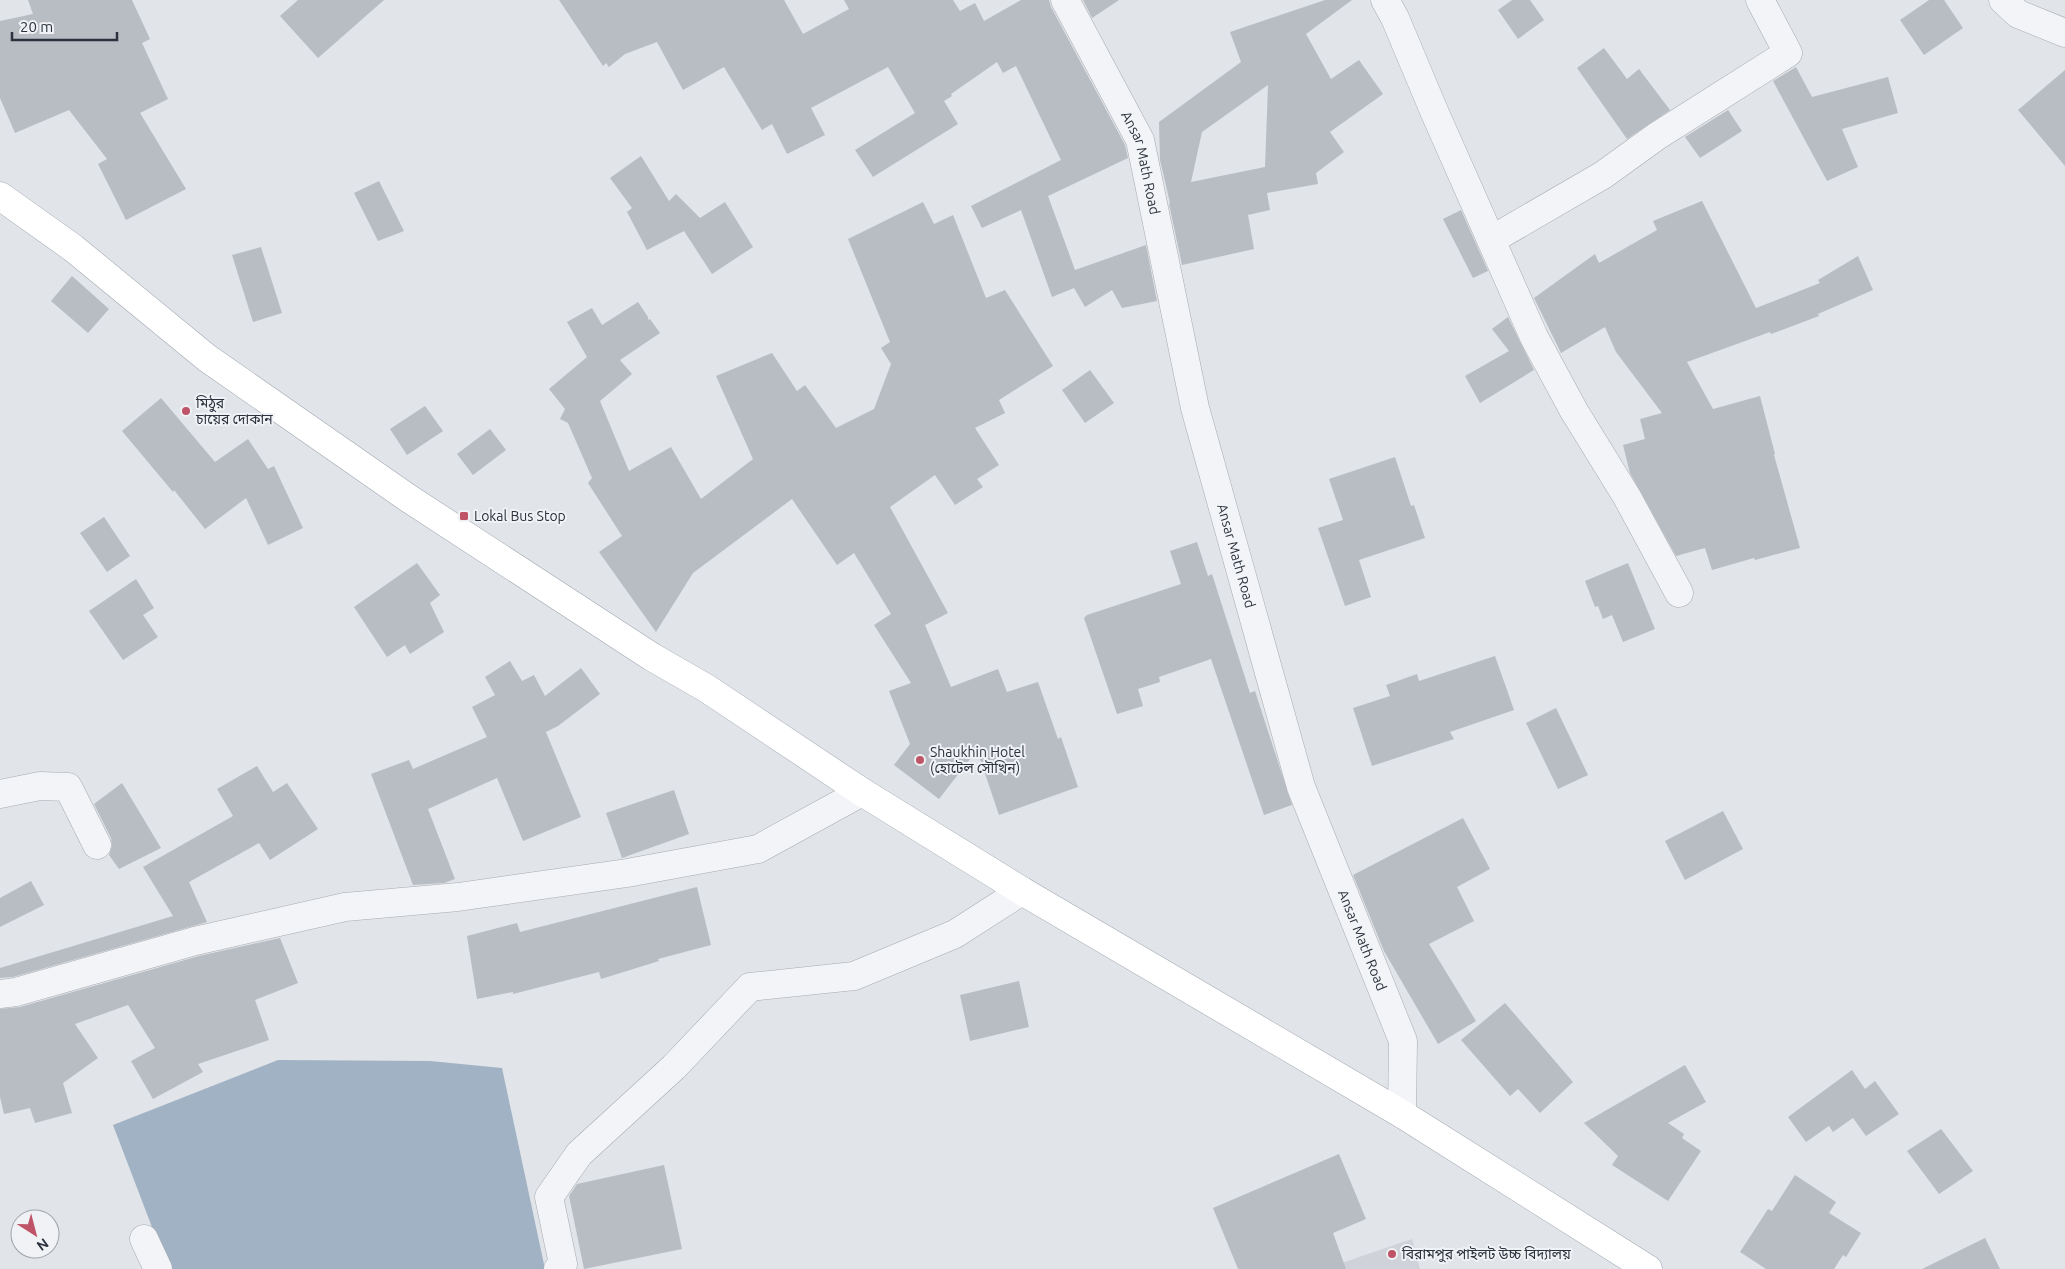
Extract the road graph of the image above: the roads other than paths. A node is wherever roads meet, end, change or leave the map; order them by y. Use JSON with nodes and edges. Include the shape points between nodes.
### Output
{"nodes":[{"id":1,"x":1065,"y":0,"type":"edge"},
{"id":2,"x":1385,"y":0,"type":"edge"},
{"id":3,"x":1760,"y":0,"type":"edge"},
{"id":4,"x":2003,"y":0,"type":"edge"},
{"id":5,"x":2065,"y":33,"type":"edge"},
{"id":6,"x":0,"y":196,"type":"edge"},
{"id":7,"x":1491,"y":240,"type":"junction"},
{"id":8,"x":1679,"y":592,"type":"dead end"},
{"id":9,"x":862,"y":792,"type":"junction"},
{"id":10,"x":0,"y":794,"type":"edge"},
{"id":11,"x":97,"y":845,"type":"dead end"},
{"id":12,"x":1022,"y":891,"type":"junction"},
{"id":13,"x":0,"y":994,"type":"edge"},
{"id":14,"x":1402,"y":1114,"type":"junction"},
{"id":15,"x":144,"y":1239,"type":"dead end"},
{"id":16,"x":158,"y":1269,"type":"edge"},
{"id":17,"x":558,"y":1269,"type":"edge"},
{"id":18,"x":1648,"y":1269,"type":"edge"}],
"edges":[{"from":1,"to":14,"type":"street","name":"Ansar Math Road","via":[[1140,140],[1195,408],[1301,787],[1403,1041]]},
{"from":2,"to":7,"type":"street"},
{"from":3,"to":7,"type":"street","via":[[1788,53],[1657,136],[1603,175]]},
{"from":4,"to":5,"type":"street","via":[[2018,14]]},
{"from":6,"to":9,"type":"main road","via":[[73,248],[207,358],[271,404],[408,498]]},
{"from":7,"to":8,"type":"street","via":[[1534,337]]},
{"from":9,"to":12,"type":"main road"},
{"from":9,"to":13,"type":"street","via":[[758,849],[627,873],[468,895],[345,907],[195,941]]},
{"from":10,"to":11,"type":"street","via":[[40,786],[68,787]]},
{"from":12,"to":14,"type":"main road"},
{"from":12,"to":17,"type":"street","via":[[955,934],[854,976],[750,987],[674,1067],[579,1154],[549,1197],[563,1264]]},
{"from":14,"to":18,"type":"main road"},
{"from":15,"to":16,"type":"street"}]}
